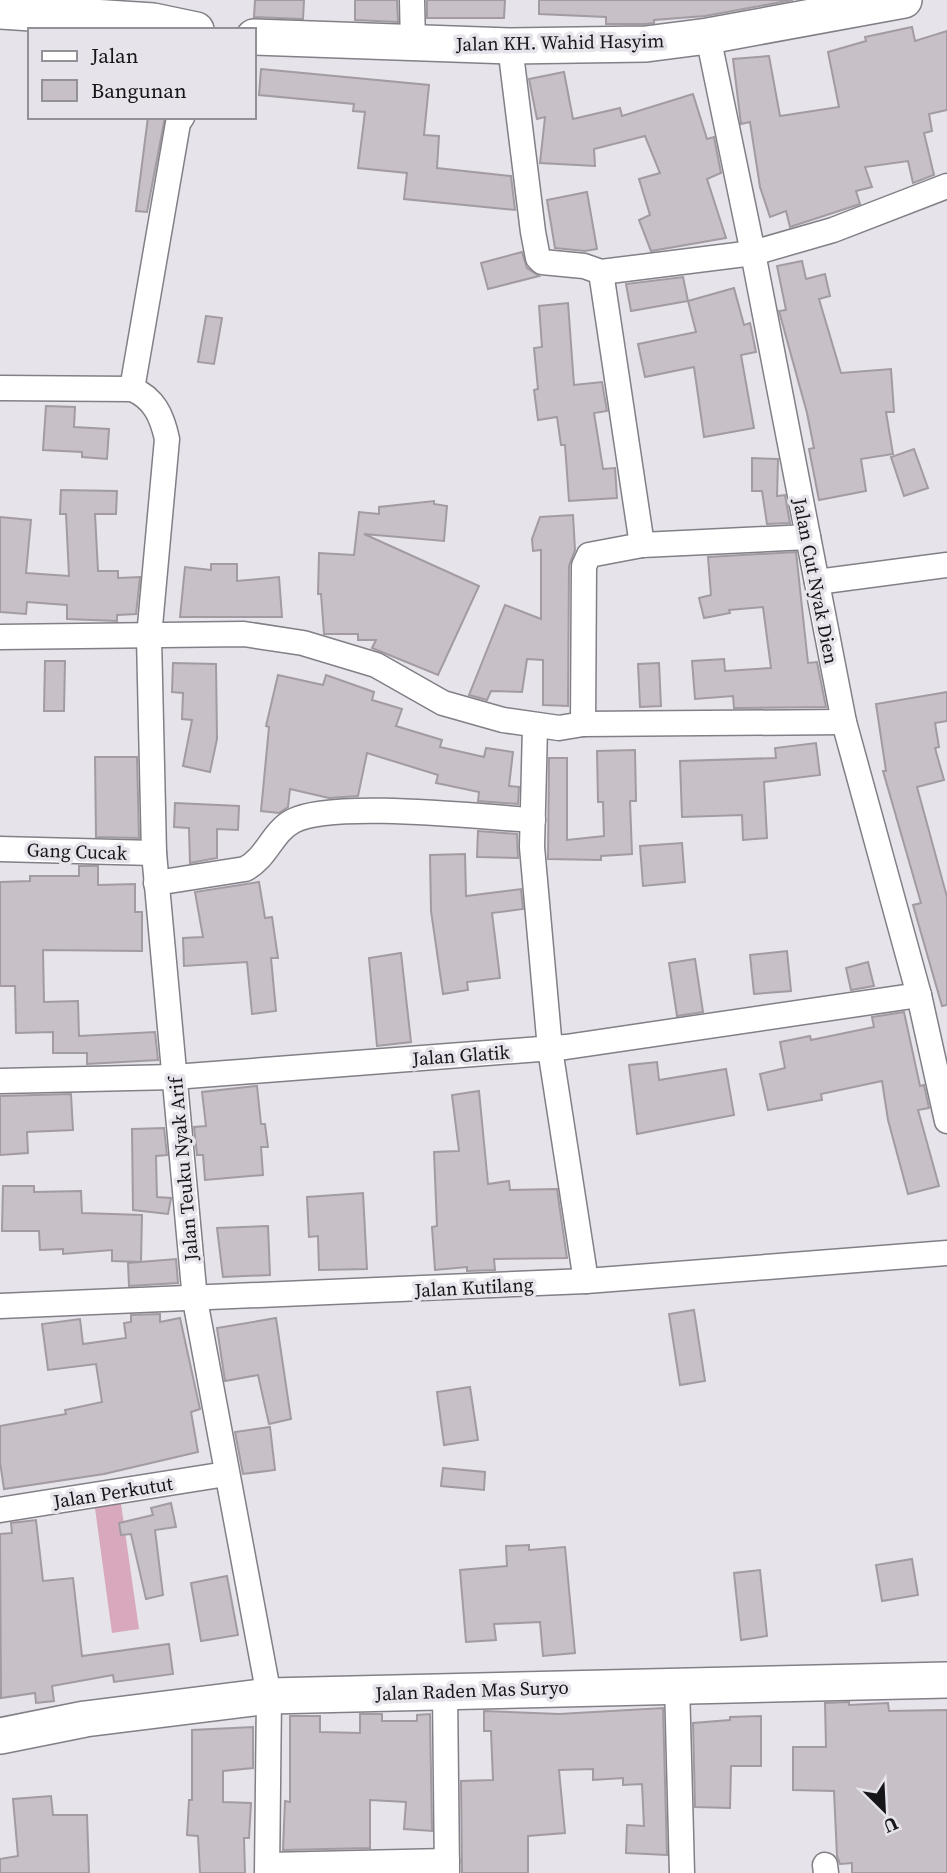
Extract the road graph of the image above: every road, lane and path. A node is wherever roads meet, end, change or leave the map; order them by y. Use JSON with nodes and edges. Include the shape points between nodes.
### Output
{"nodes":[{"id":1,"x":412,"y":0,"type":"edge"},
{"id":2,"x":904,"y":0,"type":"edge"},
{"id":3,"x":0,"y":11,"type":"edge"},
{"id":4,"x":186,"y":28,"type":"edge"},
{"id":5,"x":708,"y":36,"type":"junction"},
{"id":6,"x":256,"y":37,"type":"edge"},
{"id":7,"x":412,"y":43,"type":"junction"},
{"id":8,"x":510,"y":46,"type":"junction"},
{"id":9,"x":181,"y":119,"type":"edge"},
{"id":10,"x":947,"y":186,"type":"edge"},
{"id":11,"x":753,"y":253,"type":"junction"},
{"id":12,"x":601,"y":272,"type":"junction"},
{"id":13,"x":0,"y":388,"type":"edge"},
{"id":14,"x":132,"y":388,"type":"junction"},
{"id":15,"x":808,"y":537,"type":"junction"},
{"id":16,"x":642,"y":545,"type":"junction"},
{"id":17,"x":947,"y":565,"type":"edge"},
{"id":18,"x":817,"y":582,"type":"junction"},
{"id":19,"x":0,"y":636,"type":"edge"},
{"id":20,"x":149,"y":637,"type":"junction"},
{"id":21,"x":844,"y":722,"type":"junction"},
{"id":22,"x":583,"y":724,"type":"junction"},
{"id":23,"x":535,"y":727,"type":"junction"},
{"id":24,"x":533,"y":820,"type":"junction"},
{"id":25,"x":0,"y":849,"type":"edge"},
{"id":26,"x":154,"y":853,"type":"junction"},
{"id":27,"x":156,"y":883,"type":"junction"},
{"id":28,"x":919,"y":995,"type":"junction"},
{"id":29,"x":550,"y":1049,"type":"junction"},
{"id":30,"x":939,"y":1053,"type":"edge"},
{"id":31,"x":174,"y":1077,"type":"junction"},
{"id":32,"x":0,"y":1081,"type":"edge"},
{"id":33,"x":947,"y":1121,"type":"edge"},
{"id":34,"x":947,"y":1253,"type":"edge"},
{"id":35,"x":586,"y":1281,"type":"junction"},
{"id":36,"x":195,"y":1300,"type":"junction"},
{"id":37,"x":0,"y":1306,"type":"edge"},
{"id":38,"x":226,"y":1474,"type":"junction"},
{"id":39,"x":0,"y":1510,"type":"edge"},
{"id":40,"x":947,"y":1680,"type":"edge"},
{"id":41,"x":677,"y":1684,"type":"junction"},
{"id":42,"x":445,"y":1692,"type":"junction"},
{"id":43,"x":269,"y":1696,"type":"junction"},
{"id":44,"x":0,"y":1736,"type":"edge"},
{"id":45,"x":447,"y":1867,"type":"edge"},
{"id":46,"x":268,"y":1869,"type":"edge"},
{"id":47,"x":682,"y":1873,"type":"edge"}],
"edges":[{"from":1,"to":7,"type":"street"},
{"from":2,"to":5,"type":"street","name":"Jalan KH. Wahid Hasyim"},
{"from":3,"to":4,"type":"street","via":[[153,21]]},
{"from":5,"to":8,"type":"street","name":"Jalan KH. Wahid Hasyim","via":[[646,44]]},
{"from":5,"to":11,"type":"street","name":"Jalan Cut Nyak Dien"},
{"from":6,"to":7,"type":"street","name":"Jalan KH. Wahid Hasyim"},
{"from":7,"to":8,"type":"street","name":"Jalan KH. Wahid Hasyim"},
{"from":8,"to":12,"type":"street","via":[[519,141],[538,258]]},
{"from":9,"to":14,"type":"street"},
{"from":10,"to":11,"type":"street","via":[[833,230]]},
{"from":11,"to":12,"type":"street"},
{"from":11,"to":15,"type":"street","name":"Jalan Cut Nyak Dien"},
{"from":12,"to":16,"type":"street"},
{"from":13,"to":14,"type":"street"},
{"from":14,"to":20,"type":"street","name":"Jalan Teuku Nyak Arif","via":[[155,406],[167,439]]},
{"from":15,"to":16,"type":"street"},
{"from":15,"to":18,"type":"street","name":"Jalan Cut Nyak Dien"},
{"from":16,"to":22,"type":"street","via":[[602,550],[589,555],[584,566]]},
{"from":17,"to":18,"type":"street"},
{"from":18,"to":21,"type":"street","name":"Jalan Cut Nyak Dien"},
{"from":19,"to":20,"type":"street"},
{"from":20,"to":23,"type":"street","via":[[244,634],[303,643],[376,665],[443,703]]},
{"from":20,"to":26,"type":"street","name":"Jalan Teuku Nyak Arif"},
{"from":21,"to":22,"type":"street"},
{"from":21,"to":28,"type":"street","name":"Jalan Cut Nyak Dien"},
{"from":22,"to":23,"type":"street"},
{"from":23,"to":24,"type":"street"},
{"from":24,"to":27,"type":"street","via":[[318,812],[284,827],[257,863],[245,869]]},
{"from":24,"to":29,"type":"street"},
{"from":25,"to":26,"type":"street","name":"Gang Cucak"},
{"from":26,"to":27,"type":"street","name":"Jalan Teuku Nyak Arif"},
{"from":27,"to":31,"type":"street","name":"Jalan Teuku Nyak Arif"},
{"from":28,"to":29,"type":"street","name":"Jalan Glatik"},
{"from":28,"to":30,"type":"street","name":"Jalan Cut Nyak Dien"},
{"from":29,"to":31,"type":"street","name":"Jalan Glatik"},
{"from":29,"to":35,"type":"street"},
{"from":30,"to":33,"type":"street","name":"Jalan Cut Nyak Dien"},
{"from":31,"to":32,"type":"street","name":"Jalan Glatik"},
{"from":31,"to":36,"type":"street","name":"Jalan Teuku Nyak Arif"},
{"from":34,"to":35,"type":"street","name":"Jalan Kutilang"},
{"from":35,"to":36,"type":"street","name":"Jalan Kutilang"},
{"from":36,"to":37,"type":"street","name":"Jalan Kutilang"},
{"from":36,"to":38,"type":"street","name":"Jalan Teuku Nyak Arif"},
{"from":38,"to":39,"type":"street","name":"Jalan Perkutut"},
{"from":38,"to":43,"type":"street","name":"Jalan Teuku Nyak Arif"},
{"from":40,"to":41,"type":"street","name":"Jalan Raden Mas Suryo"},
{"from":41,"to":42,"type":"street","name":"Jalan Raden Mas Suryo"},
{"from":41,"to":47,"type":"street"},
{"from":42,"to":43,"type":"street","name":"Jalan Raden Mas Suryo"},
{"from":42,"to":45,"type":"street"},
{"from":43,"to":44,"type":"street","name":"Jalan Raden Mas Suryo","via":[[85,1718]]},
{"from":43,"to":46,"type":"street","name":"Jalan Teuku Nyak Arif"},
{"from":45,"to":46,"type":"street"}]}
